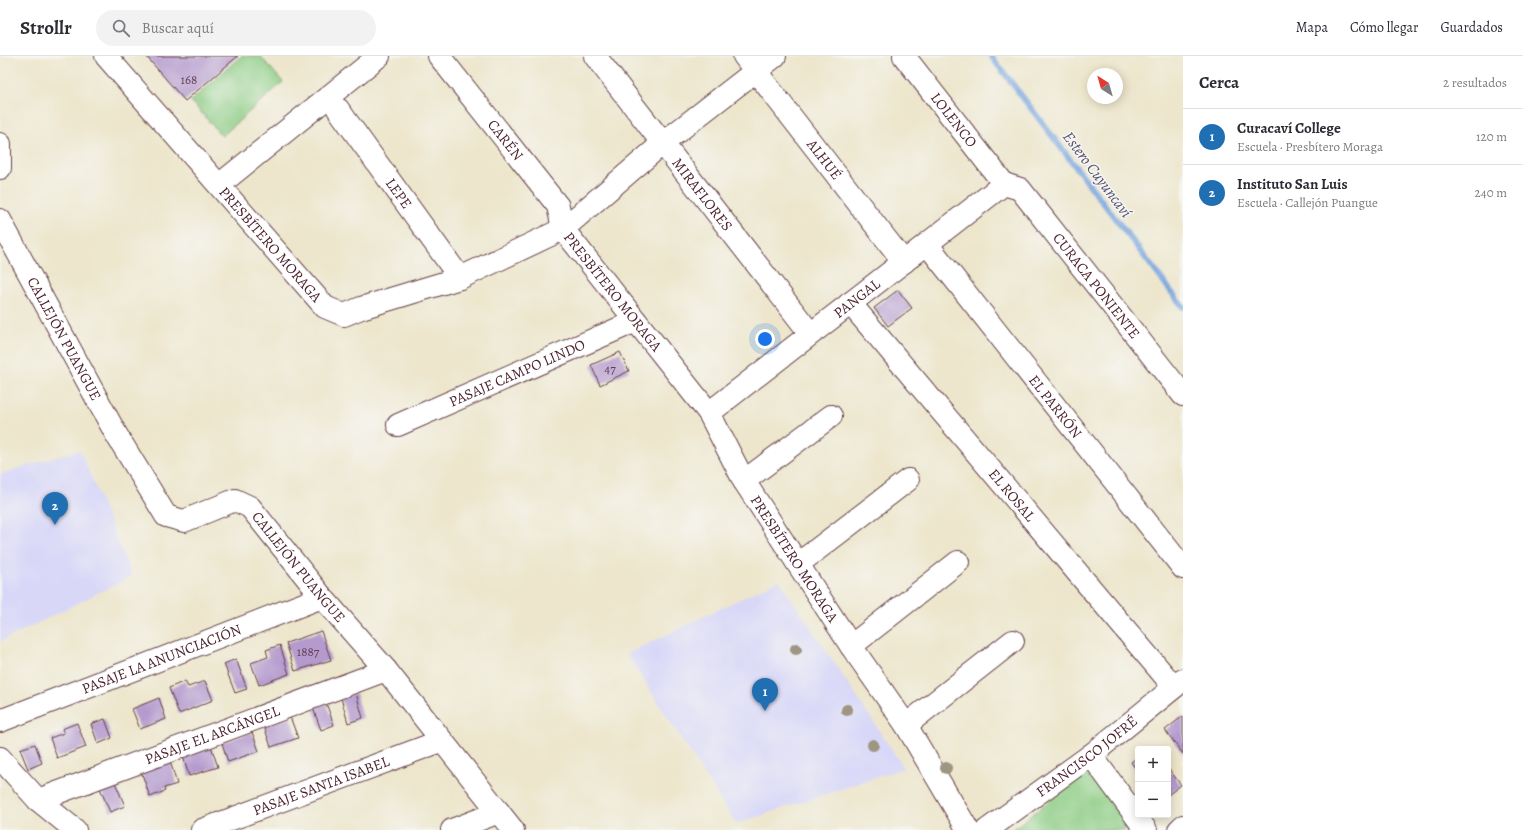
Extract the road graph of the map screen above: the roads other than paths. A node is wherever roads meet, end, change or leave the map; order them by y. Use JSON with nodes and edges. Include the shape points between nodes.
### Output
{"nodes":[{"id":1,"x":106,"y":56,"type":"edge"},
{"id":2,"x":379,"y":56,"type":"edge"},
{"id":3,"x":439,"y":56,"type":"edge"},
{"id":4,"x":595,"y":56,"type":"edge"},
{"id":5,"x":775,"y":56,"type":"edge"},
{"id":6,"x":904,"y":56,"type":"edge"},
{"id":7,"x":750,"y":63,"type":"edge"},
{"id":8,"x":338,"y":109,"type":"dead end"},
{"id":9,"x":663,"y":143,"type":"junction"},
{"id":10,"x":0,"y":144,"type":"edge"},
{"id":11,"x":0,"y":168,"type":"edge"},
{"id":12,"x":1004,"y":184,"type":"junction"},
{"id":13,"x":220,"y":185,"type":"junction"},
{"id":14,"x":0,"y":220,"type":"edge"},
{"id":15,"x":563,"y":228,"type":"junction"},
{"id":16,"x":927,"y":244,"type":"junction"},
{"id":17,"x":904,"y":262,"type":"junction"},
{"id":18,"x":460,"y":278,"type":"junction"},
{"id":19,"x":850,"y":303,"type":"junction"},
{"id":20,"x":636,"y":321,"type":"junction"},
{"id":21,"x":810,"y":334,"type":"junction"},
{"id":22,"x":1183,"y":395,"type":"edge"},
{"id":23,"x":710,"y":413,"type":"junction"},
{"id":24,"x":831,"y":416,"type":"dead end"},
{"id":25,"x":398,"y":425,"type":"dead end"},
{"id":26,"x":908,"y":480,"type":"dead end"},
{"id":27,"x":744,"y":481,"type":"junction"},
{"id":28,"x":958,"y":562,"type":"dead end"},
{"id":29,"x":798,"y":564,"type":"junction"},
{"id":30,"x":1183,"y":568,"type":"edge"},
{"id":31,"x":322,"y":597,"type":"junction"},
{"id":32,"x":1013,"y":641,"type":"dead end"},
{"id":33,"x":851,"y":646,"type":"junction"},
{"id":34,"x":386,"y":670,"type":"junction"},
{"id":35,"x":1178,"y":683,"type":"edge"},
{"id":36,"x":0,"y":721,"type":"edge"},
{"id":37,"x":906,"y":725,"type":"junction"},
{"id":38,"x":441,"y":741,"type":"junction"},
{"id":39,"x":1091,"y":756,"type":"junction"},
{"id":40,"x":0,"y":758,"type":"edge"},
{"id":41,"x":38,"y":800,"type":"junction"},
{"id":42,"x":499,"y":812,"type":"junction"},
{"id":43,"x":1183,"y":826,"type":"edge"},
{"id":44,"x":75,"y":830,"type":"edge"},
{"id":45,"x":202,"y":830,"type":"edge"},
{"id":46,"x":452,"y":830,"type":"edge"},
{"id":47,"x":513,"y":830,"type":"edge"},
{"id":48,"x":968,"y":830,"type":"edge"},
{"id":49,"x":988,"y":830,"type":"edge"},
{"id":50,"x":1146,"y":830,"type":"edge"},
{"id":51,"x":1179,"y":830,"type":"edge"}],
"edges":[{"from":1,"to":13,"type":"street","name":"PRESBÍTERO MORAGA"},
{"from":2,"to":13,"type":"street"},
{"from":3,"to":15,"type":"street","name":"CARÉN","via":[[558,206]]},
{"from":4,"to":9,"type":"street","name":"MIRAFLORES"},
{"from":5,"to":7,"type":"street"},
{"from":6,"to":12,"type":"street","name":"LOLENCO"},
{"from":7,"to":9,"type":"street"},
{"from":7,"to":17,"type":"street","name":"ALHUÉ"},
{"from":8,"to":18,"type":"street","name":"LEPE"},
{"from":9,"to":15,"type":"street"},
{"from":9,"to":21,"type":"street","name":"MIRAFLORES"},
{"from":10,"to":11,"type":"street"},
{"from":12,"to":16,"type":"street","name":"PANGAL"},
{"from":12,"to":22,"type":"street","name":"CURACA PONIENTE","via":[[1020,189]]},
{"from":13,"to":18,"type":"street","name":"PRESBÍTERO MORAGA","via":[[324,308],[344,315]]},
{"from":14,"to":31,"type":"street","name":"CALLEJÓN PUANGUE","via":[[116,434],[166,516],[184,521],[235,500],[250,507]]},
{"from":15,"to":18,"type":"street","name":"PRESBÍTERO MORAGA"},
{"from":15,"to":20,"type":"street","name":"PRESBÍTERO MORAGA"},
{"from":16,"to":17,"type":"street","name":"PANGAL"},
{"from":16,"to":30,"type":"street","name":"EL PARRÓN"},
{"from":17,"to":19,"type":"street","name":"PANGAL"},
{"from":19,"to":21,"type":"street","name":"PANGAL"},
{"from":19,"to":35,"type":"street","name":"EL ROSAL"},
{"from":20,"to":23,"type":"street","name":"PRESBÍTERO MORAGA"},
{"from":20,"to":25,"type":"street","name":"PASAJE CAMPO LINDO"},
{"from":21,"to":23,"type":"street","name":"PANGAL"},
{"from":23,"to":27,"type":"street","name":"PRESBÍTERO MORAGA"},
{"from":24,"to":27,"type":"street"},
{"from":26,"to":29,"type":"street"},
{"from":27,"to":29,"type":"street","name":"PRESBÍTERO MORAGA"},
{"from":28,"to":33,"type":"street"},
{"from":29,"to":33,"type":"street","name":"PRESBÍTERO MORAGA"},
{"from":31,"to":34,"type":"street","name":"CALLEJÓN PUANGUE"},
{"from":31,"to":36,"type":"street","name":"PASAJE LA ANUNCIACIÓN"},
{"from":32,"to":37,"type":"street"},
{"from":33,"to":37,"type":"street","name":"PRESBÍTERO MORAGA"},
{"from":34,"to":38,"type":"street","name":"CALLEJÓN PUANGUE"},
{"from":34,"to":41,"type":"street","name":"PASAJE EL ARCÁNGEL"},
{"from":35,"to":39,"type":"street","name":"FRANCISCO JOFRÉ"},
{"from":37,"to":48,"type":"street","name":"PRESBÍTERO MORAGA"},
{"from":38,"to":42,"type":"street","name":"CALLEJÓN PUANGUE"},
{"from":38,"to":45,"type":"street","name":"PASAJE SANTA ISABEL"},
{"from":39,"to":49,"type":"street","name":"FRANCISCO JOFRÉ"},
{"from":39,"to":50,"type":"street"},
{"from":40,"to":41,"type":"street"},
{"from":41,"to":44,"type":"street"},
{"from":42,"to":46,"type":"street"},
{"from":42,"to":47,"type":"street","name":"CALLEJÓN PUANGUE"},
{"from":43,"to":51,"type":"street"}]}
